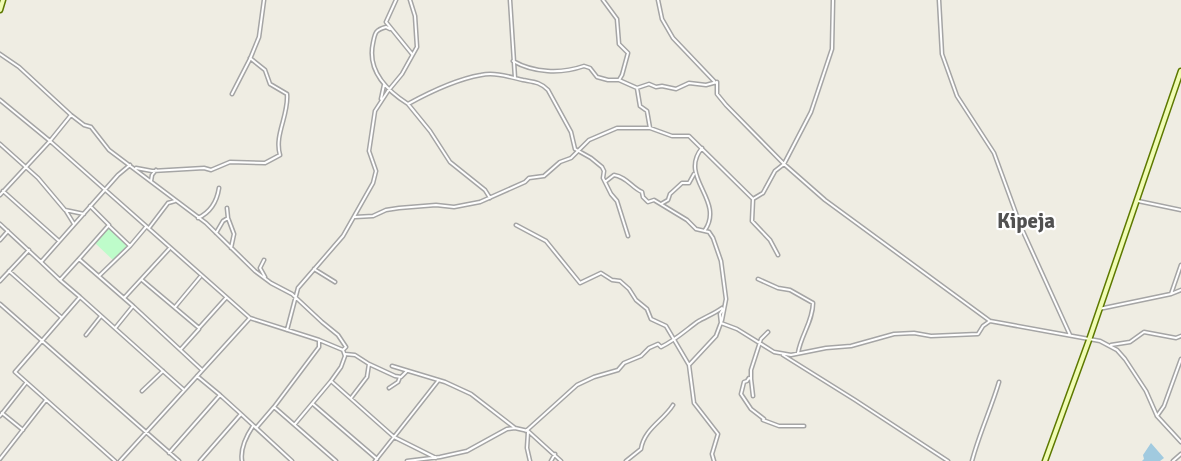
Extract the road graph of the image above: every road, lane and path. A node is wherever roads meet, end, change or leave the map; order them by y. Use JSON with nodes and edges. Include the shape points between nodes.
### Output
{"nodes":[{"id":1,"x":3,"y":0,"type":"edge"},
{"id":2,"x":264,"y":0,"type":"edge"},
{"id":3,"x":396,"y":0,"type":"edge"},
{"id":4,"x":410,"y":0,"type":"edge"},
{"id":5,"x":510,"y":0,"type":"edge"},
{"id":6,"x":603,"y":0,"type":"edge"},
{"id":7,"x":658,"y":0,"type":"edge"},
{"id":8,"x":833,"y":0,"type":"edge"},
{"id":9,"x":939,"y":0,"type":"edge"},
{"id":10,"x":0,"y":10,"type":"edge"},
{"id":11,"x":390,"y":29,"type":"junction"},
{"id":12,"x":0,"y":54,"type":"edge"},
{"id":13,"x":412,"y":55,"type":"junction"},
{"id":14,"x":250,"y":58,"type":"junction"},
{"id":15,"x":513,"y":61,"type":"junction"},
{"id":16,"x":1181,"y":71,"type":"edge"},
{"id":17,"x":515,"y":78,"type":"junction"},
{"id":18,"x":619,"y":80,"type":"junction"},
{"id":19,"x":714,"y":81,"type":"junction"},
{"id":20,"x":384,"y":84,"type":"junction"},
{"id":21,"x":637,"y":88,"type":"junction"},
{"id":22,"x":388,"y":90,"type":"junction"},
{"id":23,"x":232,"y":94,"type":"dead end"},
{"id":24,"x":0,"y":100,"type":"edge"},
{"id":25,"x":380,"y":102,"type":"junction"},
{"id":26,"x":408,"y":104,"type":"junction"},
{"id":27,"x":71,"y":115,"type":"junction"},
{"id":28,"x":650,"y":128,"type":"junction"},
{"id":29,"x":50,"y":141,"type":"junction"},
{"id":30,"x":0,"y":144,"type":"edge"},
{"id":31,"x":702,"y":148,"type":"junction"},
{"id":32,"x":578,"y":150,"type":"junction"},
{"id":33,"x":784,"y":164,"type":"junction"},
{"id":34,"x":132,"y":166,"type":"junction"},
{"id":35,"x":26,"y":167,"type":"junction"},
{"id":36,"x":156,"y":170,"type":"junction"},
{"id":37,"x":694,"y":172,"type":"junction"},
{"id":38,"x":151,"y":182,"type":"junction"},
{"id":39,"x":605,"y":182,"type":"junction"},
{"id":40,"x":219,"y":188,"type":"dead end"},
{"id":41,"x":105,"y":190,"type":"junction"},
{"id":42,"x":1,"y":193,"type":"edge"},
{"id":43,"x":168,"y":196,"type":"junction"},
{"id":44,"x":490,"y":198,"type":"junction"},
{"id":45,"x":753,"y":200,"type":"junction"},
{"id":46,"x":175,"y":201,"type":"junction"},
{"id":47,"x":1136,"y":201,"type":"junction"},
{"id":48,"x":168,"y":203,"type":"junction"},
{"id":49,"x":661,"y":204,"type":"junction"},
{"id":50,"x":90,"y":206,"type":"junction"},
{"id":51,"x":227,"y":208,"type":"dead end"},
{"id":52,"x":65,"y":210,"type":"junction"},
{"id":53,"x":1181,"y":210,"type":"edge"},
{"id":54,"x":84,"y":214,"type":"junction"},
{"id":55,"x":355,"y":217,"type":"junction"},
{"id":56,"x":198,"y":218,"type":"junction"},
{"id":57,"x":228,"y":218,"type":"junction"},
{"id":58,"x":0,"y":224,"type":"edge"},
{"id":59,"x":74,"y":224,"type":"junction"},
{"id":60,"x":516,"y":225,"type":"dead end"},
{"id":61,"x":109,"y":226,"type":"junction"},
{"id":62,"x":147,"y":228,"type":"junction"},
{"id":63,"x":8,"y":231,"type":"junction"},
{"id":64,"x":704,"y":231,"type":"junction"},
{"id":65,"x":216,"y":233,"type":"junction"},
{"id":66,"x":628,"y":236,"type":"dead end"},
{"id":67,"x":0,"y":240,"type":"edge"},
{"id":68,"x":59,"y":241,"type":"junction"},
{"id":69,"x":130,"y":246,"type":"junction"},
{"id":70,"x":170,"y":248,"type":"junction"},
{"id":71,"x":231,"y":248,"type":"junction"},
{"id":72,"x":29,"y":250,"type":"junction"},
{"id":73,"x":778,"y":255,"type":"dead end"},
{"id":74,"x":79,"y":259,"type":"junction"},
{"id":75,"x":264,"y":260,"type":"dead end"},
{"id":76,"x":41,"y":262,"type":"junction"},
{"id":77,"x":1181,"y":265,"type":"edge"},
{"id":78,"x":314,"y":269,"type":"junction"},
{"id":79,"x":9,"y":271,"type":"junction"},
{"id":80,"x":99,"y":276,"type":"junction"},
{"id":81,"x":201,"y":276,"type":"junction"},
{"id":82,"x":758,"y":279,"type":"dead end"},
{"id":83,"x":60,"y":280,"type":"junction"},
{"id":84,"x":142,"y":280,"type":"junction"},
{"id":85,"x":267,"y":280,"type":"junction"},
{"id":86,"x":0,"y":281,"type":"edge"},
{"id":87,"x":335,"y":282,"type":"dead end"},
{"id":88,"x":1181,"y":290,"type":"edge"},
{"id":89,"x":1171,"y":294,"type":"junction"},
{"id":90,"x":80,"y":297,"type":"junction"},
{"id":91,"x":296,"y":297,"type":"junction"},
{"id":92,"x":124,"y":298,"type":"junction"},
{"id":93,"x":226,"y":298,"type":"junction"},
{"id":94,"x":0,"y":304,"type":"edge"},
{"id":95,"x":134,"y":306,"type":"junction"},
{"id":96,"x":724,"y":306,"type":"junction"},
{"id":97,"x":175,"y":307,"type":"junction"},
{"id":98,"x":1099,"y":309,"type":"junction"},
{"id":99,"x":101,"y":315,"type":"junction"},
{"id":100,"x":62,"y":317,"type":"junction"},
{"id":101,"x":249,"y":318,"type":"junction"},
{"id":102,"x":990,"y":321,"type":"junction"},
{"id":103,"x":721,"y":323,"type":"junction"},
{"id":104,"x":116,"y":328,"type":"junction"},
{"id":105,"x":199,"y":328,"type":"junction"},
{"id":106,"x":287,"y":330,"type":"junction"},
{"id":107,"x":768,"y":332,"type":"dead end"},
{"id":108,"x":86,"y":335,"type":"dead end"},
{"id":109,"x":1070,"y":335,"type":"junction"},
{"id":110,"x":1181,"y":336,"type":"edge"},
{"id":111,"x":319,"y":340,"type":"junction"},
{"id":112,"x":675,"y":340,"type":"junction"},
{"id":113,"x":1089,"y":340,"type":"junction"},
{"id":114,"x":42,"y":341,"type":"junction"},
{"id":115,"x":760,"y":343,"type":"junction"},
{"id":116,"x":1108,"y":345,"type":"junction"},
{"id":117,"x":181,"y":349,"type":"junction"},
{"id":118,"x":343,"y":350,"type":"junction"},
{"id":119,"x":798,"y":353,"type":"junction"},
{"id":120,"x":344,"y":354,"type":"junction"},
{"id":121,"x":780,"y":354,"type":"junction"},
{"id":122,"x":1181,"y":359,"type":"edge"},
{"id":123,"x":369,"y":364,"type":"junction"},
{"id":124,"x":689,"y":364,"type":"junction"},
{"id":125,"x":392,"y":366,"type":"dead end"},
{"id":126,"x":202,"y":370,"type":"junction"},
{"id":127,"x":163,"y":371,"type":"junction"},
{"id":128,"x":406,"y":371,"type":"junction"},
{"id":129,"x":197,"y":376,"type":"junction"},
{"id":130,"x":400,"y":377,"type":"junction"},
{"id":131,"x":751,"y":379,"type":"junction"},
{"id":132,"x":331,"y":381,"type":"junction"},
{"id":133,"x":438,"y":381,"type":"junction"},
{"id":134,"x":999,"y":382,"type":"dead end"},
{"id":135,"x":26,"y":383,"type":"junction"},
{"id":136,"x":389,"y":388,"type":"dead end"},
{"id":137,"x":184,"y":390,"type":"junction"},
{"id":138,"x":142,"y":391,"type":"dead end"},
{"id":139,"x":220,"y":395,"type":"junction"},
{"id":140,"x":753,"y":396,"type":"dead end"},
{"id":141,"x":351,"y":398,"type":"junction"},
{"id":142,"x":46,"y":400,"type":"junction"},
{"id":143,"x":312,"y":404,"type":"junction"},
{"id":144,"x":673,"y":405,"type":"dead end"},
{"id":145,"x":274,"y":407,"type":"junction"},
{"id":146,"x":1,"y":414,"type":"edge"},
{"id":147,"x":241,"y":414,"type":"junction"},
{"id":148,"x":1156,"y":416,"type":"junction"},
{"id":149,"x":295,"y":424,"type":"junction"},
{"id":150,"x":804,"y":426,"type":"dead end"},
{"id":151,"x":255,"y":427,"type":"junction"},
{"id":152,"x":515,"y":428,"type":"junction"},
{"id":153,"x":23,"y":430,"type":"junction"},
{"id":154,"x":527,"y":431,"type":"junction"},
{"id":155,"x":146,"y":432,"type":"junction"},
{"id":156,"x":394,"y":437,"type":"junction"},
{"id":157,"x":1181,"y":442,"type":"edge"},
{"id":158,"x":169,"y":453,"type":"junction"},
{"id":159,"x":555,"y":454,"type":"junction"},
{"id":160,"x":1181,"y":454,"type":"edge"},
{"id":161,"x":0,"y":459,"type":"edge"},
{"id":162,"x":377,"y":459,"type":"edge"},
{"id":163,"x":439,"y":459,"type":"edge"},
{"id":164,"x":122,"y":460,"type":"edge"},
{"id":165,"x":115,"y":461,"type":"edge"},
{"id":166,"x":179,"y":461,"type":"edge"},
{"id":167,"x":200,"y":461,"type":"edge"},
{"id":168,"x":242,"y":461,"type":"edge"},
{"id":169,"x":292,"y":461,"type":"edge"},
{"id":170,"x":336,"y":461,"type":"edge"},
{"id":171,"x":382,"y":461,"type":"edge"},
{"id":172,"x":407,"y":461,"type":"edge"},
{"id":173,"x":530,"y":461,"type":"edge"},
{"id":174,"x":551,"y":461,"type":"edge"},
{"id":175,"x":561,"y":461,"type":"edge"},
{"id":176,"x":626,"y":461,"type":"edge"},
{"id":177,"x":714,"y":461,"type":"edge"},
{"id":178,"x":948,"y":461,"type":"edge"},
{"id":179,"x":972,"y":461,"type":"edge"},
{"id":180,"x":1045,"y":461,"type":"edge"},
{"id":181,"x":1173,"y":461,"type":"edge"}],
"edges":[{"from":1,"to":10,"type":"main road"},
{"from":2,"to":14,"type":"street","via":[[259,37]]},
{"from":3,"to":11,"type":"street","via":[[386,22]]},
{"from":4,"to":13,"type":"street","via":[[417,47]]},
{"from":5,"to":15,"type":"street"},
{"from":6,"to":18,"type":"street","via":[[616,19],[619,44],[628,53]]},
{"from":7,"to":19,"type":"street","via":[[662,19],[673,38]]},
{"from":8,"to":33,"type":"street","via":[[832,44],[824,76],[811,112]]},
{"from":9,"to":109,"type":"street","via":[[942,54],[957,96],[993,153],[1021,227]]},
{"from":11,"to":13,"type":"street"},
{"from":11,"to":20,"type":"street","via":[[377,30],[371,49],[373,67]]},
{"from":12,"to":27,"type":"street"},
{"from":13,"to":22,"type":"street"},
{"from":14,"to":23,"type":"street"},
{"from":14,"to":36,"type":"street","via":[[265,70],[270,84],[287,94],[280,155],[265,163],[230,162],[211,170]]},
{"from":15,"to":17,"type":"street"},
{"from":15,"to":18,"type":"street","via":[[552,71],[584,66],[597,76]]},
{"from":16,"to":47,"type":"main road"},
{"from":17,"to":26,"type":"street","via":[[481,75]]},
{"from":17,"to":32,"type":"street","via":[[536,81],[548,90]]},
{"from":18,"to":21,"type":"street"},
{"from":19,"to":21,"type":"street","via":[[706,85],[689,83],[676,89],[649,84]]},
{"from":19,"to":33,"type":"street","via":[[717,94],[726,105]]},
{"from":20,"to":22,"type":"street"},
{"from":20,"to":25,"type":"street"},
{"from":21,"to":28,"type":"street"},
{"from":22,"to":25,"type":"street"},
{"from":22,"to":26,"type":"street"},
{"from":24,"to":29,"type":"street"},
{"from":25,"to":55,"type":"street","via":[[369,151],[376,171]]},
{"from":26,"to":44,"type":"street","via":[[450,162]]},
{"from":27,"to":29,"type":"street"},
{"from":27,"to":34,"type":"street","via":[[91,127],[109,150]]},
{"from":28,"to":31,"type":"street","via":[[672,136],[689,136]]},
{"from":28,"to":32,"type":"street","via":[[617,128],[595,136]]},
{"from":29,"to":35,"type":"street"},
{"from":29,"to":41,"type":"street"},
{"from":30,"to":35,"type":"street"},
{"from":31,"to":37,"type":"street","via":[[695,158]]},
{"from":31,"to":45,"type":"street"},
{"from":32,"to":39,"type":"street","via":[[602,167]]},
{"from":32,"to":44,"type":"street","via":[[544,176],[529,178]]},
{"from":33,"to":45,"type":"street","via":[[775,171],[763,193]]},
{"from":33,"to":102,"type":"street","via":[[825,200]]},
{"from":34,"to":36,"type":"street"},
{"from":34,"to":38,"type":"street"},
{"from":34,"to":41,"type":"street"},
{"from":35,"to":42,"type":"street"},
{"from":35,"to":52,"type":"street"},
{"from":36,"to":38,"type":"street"},
{"from":37,"to":49,"type":"street","via":[[689,183],[682,183]]},
{"from":37,"to":64,"type":"street","via":[[711,208],[710,222]]},
{"from":38,"to":43,"type":"street"},
{"from":39,"to":49,"type":"street","via":[[614,175],[621,176],[642,192],[648,202]]},
{"from":39,"to":66,"type":"street","via":[[617,201]]},
{"from":40,"to":56,"type":"street","via":[[217,201]]},
{"from":41,"to":50,"type":"street"},
{"from":41,"to":62,"type":"street"},
{"from":42,"to":68,"type":"street"},
{"from":43,"to":46,"type":"street"},
{"from":43,"to":48,"type":"street"},
{"from":44,"to":55,"type":"street","via":[[454,207],[419,206]]},
{"from":45,"to":73,"type":"street","via":[[752,220]]},
{"from":46,"to":48,"type":"street"},
{"from":46,"to":56,"type":"street"},
{"from":47,"to":53,"type":"street"},
{"from":47,"to":98,"type":"main road"},
{"from":48,"to":62,"type":"street"},
{"from":49,"to":64,"type":"street"},
{"from":50,"to":54,"type":"street"},
{"from":50,"to":61,"type":"street"},
{"from":51,"to":57,"type":"street"},
{"from":52,"to":54,"type":"street"},
{"from":52,"to":59,"type":"street"},
{"from":54,"to":59,"type":"street"},
{"from":55,"to":78,"type":"street"},
{"from":56,"to":65,"type":"street"},
{"from":57,"to":65,"type":"street"},
{"from":57,"to":71,"type":"street","via":[[234,234]]},
{"from":58,"to":63,"type":"street"},
{"from":59,"to":68,"type":"street"},
{"from":60,"to":112,"type":"street","via":[[546,240],[580,283],[602,273],[620,281],[647,309],[651,319],[666,326]]},
{"from":61,"to":69,"type":"street"},
{"from":61,"to":74,"type":"street"},
{"from":62,"to":69,"type":"street"},
{"from":62,"to":70,"type":"street"},
{"from":63,"to":67,"type":"street"},
{"from":63,"to":72,"type":"street"},
{"from":64,"to":96,"type":"street","via":[[713,238],[721,261]]},
{"from":65,"to":71,"type":"street"},
{"from":68,"to":76,"type":"street"},
{"from":69,"to":80,"type":"street"},
{"from":70,"to":81,"type":"street"},
{"from":70,"to":84,"type":"street"},
{"from":71,"to":85,"type":"street"},
{"from":72,"to":76,"type":"street"},
{"from":72,"to":79,"type":"street"},
{"from":74,"to":80,"type":"street"},
{"from":74,"to":83,"type":"street"},
{"from":75,"to":85,"type":"street","via":[[260,268]]},
{"from":76,"to":83,"type":"street"},
{"from":77,"to":89,"type":"street"},
{"from":78,"to":87,"type":"street"},
{"from":78,"to":91,"type":"street","via":[[298,288]]},
{"from":79,"to":86,"type":"street"},
{"from":79,"to":100,"type":"street"},
{"from":80,"to":92,"type":"street"},
{"from":81,"to":93,"type":"street"},
{"from":81,"to":97,"type":"street"},
{"from":82,"to":119,"type":"street","via":[[813,303],[813,315]]},
{"from":83,"to":90,"type":"street"},
{"from":84,"to":92,"type":"street"},
{"from":84,"to":97,"type":"street"},
{"from":85,"to":91,"type":"street"},
{"from":88,"to":89,"type":"street"},
{"from":89,"to":98,"type":"street"},
{"from":90,"to":99,"type":"street"},
{"from":90,"to":100,"type":"street"},
{"from":91,"to":106,"type":"street"},
{"from":91,"to":118,"type":"street","via":[[338,335],[345,343]]},
{"from":92,"to":95,"type":"street"},
{"from":93,"to":101,"type":"street"},
{"from":93,"to":105,"type":"street"},
{"from":94,"to":114,"type":"street"},
{"from":95,"to":104,"type":"street"},
{"from":95,"to":117,"type":"street"},
{"from":96,"to":103,"type":"street"},
{"from":96,"to":112,"type":"street"},
{"from":97,"to":105,"type":"street"},
{"from":98,"to":113,"type":"main road"},
{"from":99,"to":104,"type":"street"},
{"from":99,"to":108,"type":"street"},
{"from":100,"to":114,"type":"street"},
{"from":101,"to":106,"type":"street"},
{"from":101,"to":126,"type":"street"},
{"from":102,"to":109,"type":"street"},
{"from":102,"to":119,"type":"street","via":[[978,334],[894,334],[851,346]]},
{"from":103,"to":115,"type":"street"},
{"from":103,"to":124,"type":"street","via":[[716,336]]},
{"from":104,"to":127,"type":"street"},
{"from":105,"to":117,"type":"street"},
{"from":106,"to":111,"type":"street"},
{"from":107,"to":115,"type":"street"},
{"from":109,"to":113,"type":"street"},
{"from":110,"to":116,"type":"street","via":[[1144,332],[1130,342]]},
{"from":111,"to":118,"type":"street"},
{"from":111,"to":145,"type":"street"},
{"from":112,"to":124,"type":"street"},
{"from":112,"to":154,"type":"street","via":[[660,347],[654,345],[618,370],[577,385]]},
{"from":113,"to":116,"type":"street"},
{"from":113,"to":180,"type":"main road"},
{"from":114,"to":135,"type":"street","via":[[15,372]]},
{"from":114,"to":155,"type":"street"},
{"from":115,"to":121,"type":"street"},
{"from":115,"to":131,"type":"street"},
{"from":116,"to":148,"type":"street","via":[[1117,350],[1137,377]]},
{"from":117,"to":126,"type":"street"},
{"from":118,"to":120,"type":"street"},
{"from":119,"to":121,"type":"street"},
{"from":120,"to":123,"type":"street","via":[[355,355]]},
{"from":120,"to":132,"type":"street"},
{"from":121,"to":178,"type":"street"},
{"from":122,"to":148,"type":"street","via":[[1164,406]]},
{"from":123,"to":130,"type":"street"},
{"from":123,"to":141,"type":"street","via":[[367,377]]},
{"from":124,"to":177,"type":"street","via":[[694,403],[718,434],[712,454]]},
{"from":125,"to":128,"type":"street"},
{"from":126,"to":129,"type":"street"},
{"from":127,"to":137,"type":"street"},
{"from":127,"to":138,"type":"street"},
{"from":128,"to":130,"type":"street"},
{"from":128,"to":133,"type":"street"},
{"from":129,"to":137,"type":"street"},
{"from":129,"to":139,"type":"street"},
{"from":130,"to":136,"type":"street"},
{"from":131,"to":140,"type":"street"},
{"from":131,"to":150,"type":"street","via":[[744,382],[741,394],[751,409],[779,426]]},
{"from":132,"to":141,"type":"street"},
{"from":132,"to":143,"type":"street"},
{"from":133,"to":152,"type":"street","via":[[471,394]]},
{"from":133,"to":156,"type":"street"},
{"from":134,"to":179,"type":"street"},
{"from":135,"to":142,"type":"street"},
{"from":135,"to":146,"type":"street"},
{"from":137,"to":155,"type":"street"},
{"from":139,"to":147,"type":"street"},
{"from":139,"to":158,"type":"street"},
{"from":141,"to":156,"type":"street"},
{"from":142,"to":153,"type":"street"},
{"from":142,"to":165,"type":"street"},
{"from":143,"to":149,"type":"street"},
{"from":143,"to":162,"type":"street"},
{"from":144,"to":176,"type":"street","via":[[653,425],[641,449]]},
{"from":145,"to":149,"type":"street"},
{"from":145,"to":151,"type":"street"},
{"from":146,"to":153,"type":"street"},
{"from":147,"to":151,"type":"street"},
{"from":147,"to":167,"type":"street"},
{"from":148,"to":157,"type":"street"},
{"from":149,"to":170,"type":"street"},
{"from":151,"to":168,"type":"street","via":[[248,433]]},
{"from":151,"to":169,"type":"street"},
{"from":152,"to":154,"type":"street"},
{"from":152,"to":163,"type":"street","via":[[467,451]]},
{"from":153,"to":161,"type":"street"},
{"from":154,"to":159,"type":"street"},
{"from":154,"to":173,"type":"street"},
{"from":155,"to":158,"type":"street"},
{"from":155,"to":164,"type":"street"},
{"from":156,"to":162,"type":"street"},
{"from":156,"to":163,"type":"street"},
{"from":158,"to":166,"type":"street"},
{"from":159,"to":174,"type":"street"},
{"from":159,"to":175,"type":"street"},
{"from":160,"to":181,"type":"street"},
{"from":162,"to":171,"type":"street"},
{"from":163,"to":172,"type":"street"}]}
